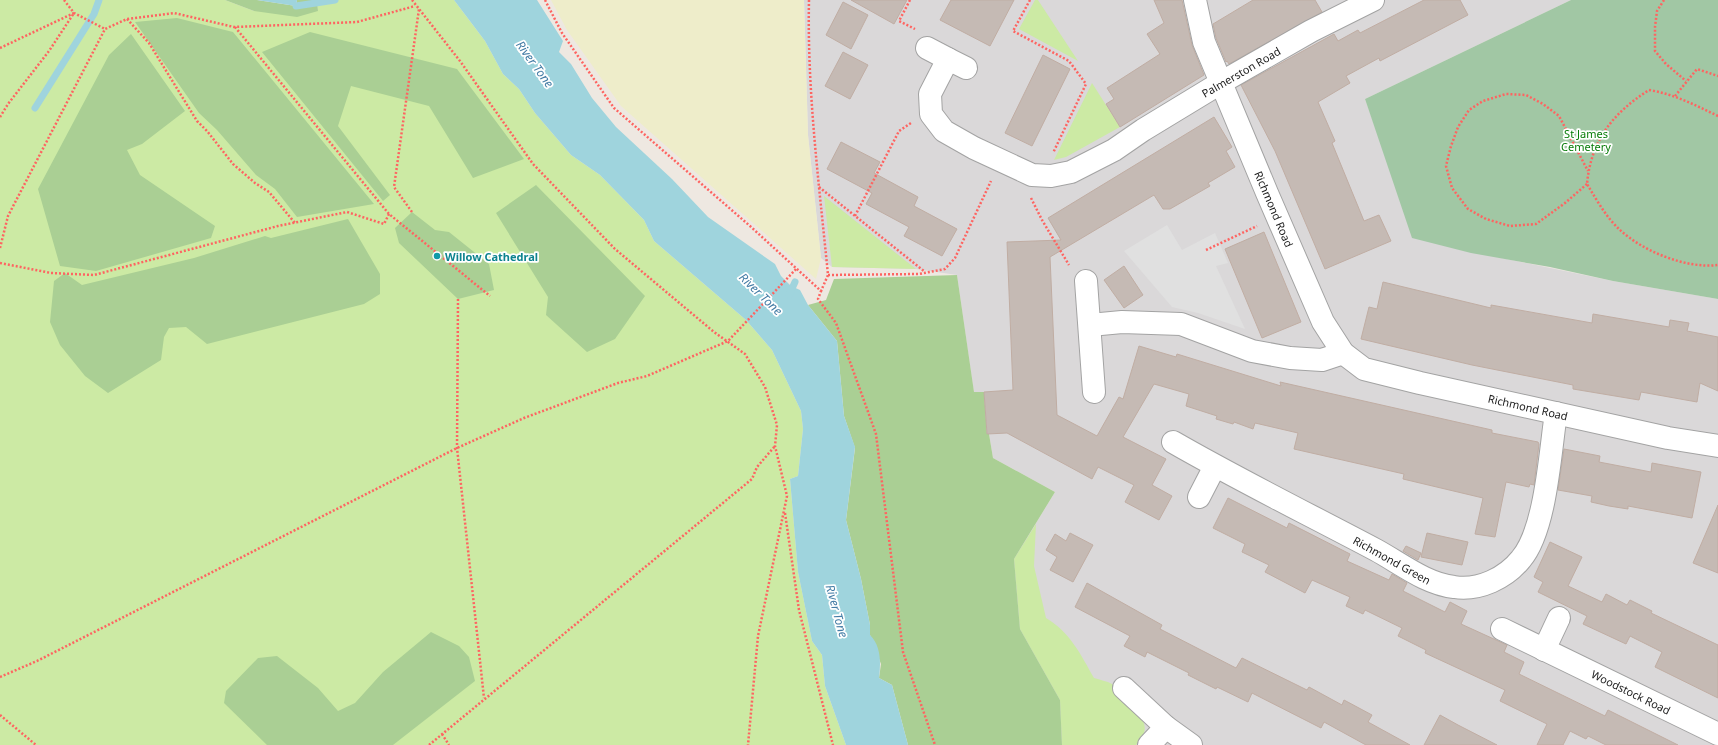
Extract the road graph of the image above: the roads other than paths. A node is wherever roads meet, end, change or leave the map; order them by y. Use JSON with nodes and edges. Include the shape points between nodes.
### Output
{"nodes":[{"id":1,"x":1195,"y":0,"type":"edge"},
{"id":2,"x":1373,"y":0,"type":"edge"},
{"id":3,"x":927,"y":48,"type":"road end"},
{"id":4,"x":1222,"y":82,"type":"junction"},
{"id":5,"x":1086,"y":281,"type":"road end"},
{"id":6,"x":1090,"y":325,"type":"junction"},
{"id":7,"x":1343,"y":353,"type":"junction"},
{"id":8,"x":1094,"y":392,"type":"dead end"},
{"id":9,"x":1556,"y":413,"type":"junction"},
{"id":10,"x":1173,"y":442,"type":"dead end"},
{"id":11,"x":1718,"y":446,"type":"edge"},
{"id":12,"x":1215,"y":466,"type":"junction"},
{"id":13,"x":1199,"y":496,"type":"dead end"},
{"id":14,"x":1559,"y":618,"type":"dead end"},
{"id":15,"x":1502,"y":629,"type":"dead end"},
{"id":16,"x":1544,"y":650,"type":"junction"},
{"id":17,"x":1124,"y":688,"type":"dead end"},
{"id":18,"x":1166,"y":727,"type":"junction"},
{"id":19,"x":1718,"y":734,"type":"edge"},
{"id":20,"x":1149,"y":745,"type":"edge"},
{"id":21,"x":1191,"y":745,"type":"edge"}],
"edges":[{"from":1,"to":4,"type":"street","name":"Richmond Road","via":[[1204,42]]},
{"from":2,"to":4,"type":"street","name":"Palmerston Road","via":[[1311,31]]},
{"from":3,"to":4,"type":"street","name":"Palmerston Road","via":[[957,63],[930,94],[932,114],[944,131],[1032,175],[1051,176],[1071,172],[1114,150]]},
{"from":4,"to":7,"type":"street","name":"Richmond Road","via":[[1323,322]]},
{"from":5,"to":6,"type":"street"},
{"from":6,"to":7,"type":"street","via":[[1122,322],[1181,324],[1252,351],[1290,358],[1322,360]]},
{"from":6,"to":8,"type":"street"},
{"from":7,"to":9,"type":"street","name":"Richmond Road","via":[[1364,369]]},
{"from":9,"to":11,"type":"street","name":"Richmond Road","via":[[1668,438]]},
{"from":9,"to":12,"type":"street","name":"Richmond Green","via":[[1543,500],[1530,545],[1522,558],[1500,578],[1470,586],[1456,588],[1437,584]]},
{"from":10,"to":12,"type":"street","name":"Richmond Green"},
{"from":12,"to":13,"type":"street"},
{"from":14,"to":16,"type":"street"},
{"from":15,"to":16,"type":"street","name":"Woodstock Road"},
{"from":16,"to":19,"type":"street","name":"Woodstock Road"},
{"from":17,"to":18,"type":"street"},
{"from":18,"to":20,"type":"street"},
{"from":18,"to":21,"type":"street"}]}
